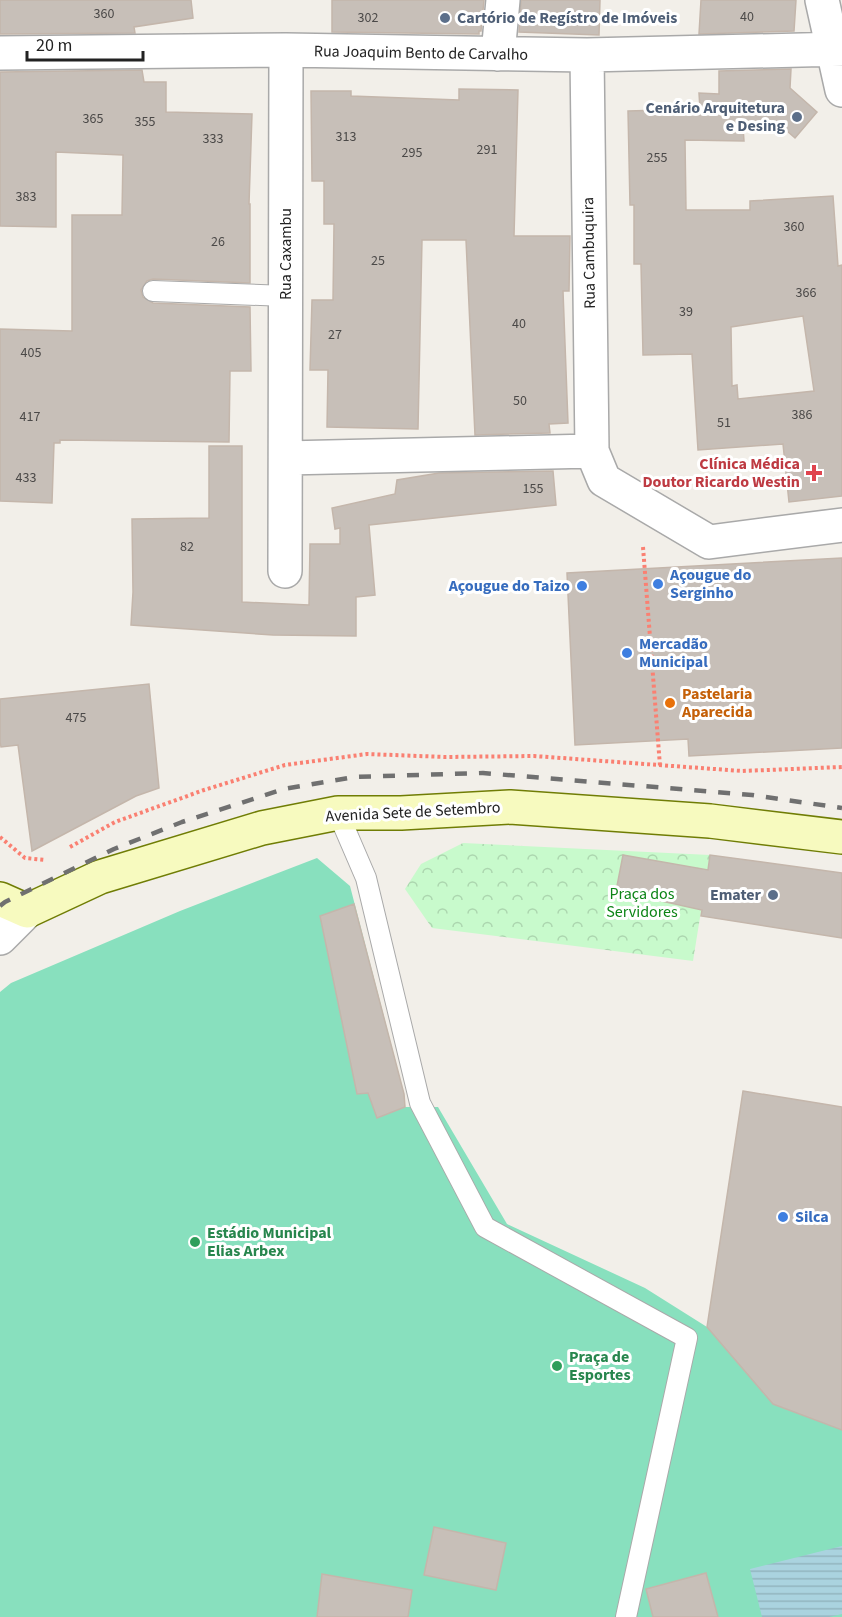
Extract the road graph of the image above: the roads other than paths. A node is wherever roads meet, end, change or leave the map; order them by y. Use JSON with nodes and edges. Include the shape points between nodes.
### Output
{"nodes":[{"id":1,"x":503,"y":0,"type":"edge"},
{"id":2,"x":822,"y":0,"type":"edge"},
{"id":3,"x":837,"y":49,"type":"edge"},
{"id":4,"x":286,"y":51,"type":"junction"},
{"id":5,"x":0,"y":53,"type":"edge"},
{"id":6,"x":498,"y":54,"type":"junction"},
{"id":7,"x":587,"y":55,"type":"junction"},
{"id":8,"x":842,"y":90,"type":"edge"},
{"id":9,"x":153,"y":291,"type":"dead end"},
{"id":10,"x":286,"y":296,"type":"junction"},
{"id":11,"x":592,"y":451,"type":"junction"},
{"id":12,"x":286,"y":458,"type":"junction"},
{"id":13,"x":842,"y":525,"type":"edge"},
{"id":14,"x":285,"y":571,"type":"dead end"},
{"id":15,"x":338,"y":813,"type":"junction"},
{"id":16,"x":842,"y":837,"type":"edge"},
{"id":17,"x":14,"y":905,"type":"edge"},
{"id":18,"x":0,"y":938,"type":"edge"},
{"id":19,"x":626,"y":1617,"type":"edge"}],
"edges":[{"from":1,"to":6,"type":"street"},
{"from":2,"to":3,"type":"street"},
{"from":3,"to":7,"type":"street","name":"Rua Joaquim Bento de Carvalho"},
{"from":3,"to":8,"type":"street"},
{"from":4,"to":5,"type":"street","name":"Rua Joaquim Bento de Carvalho"},
{"from":4,"to":6,"type":"street","name":"Rua Joaquim Bento de Carvalho"},
{"from":4,"to":10,"type":"street","name":"Rua Caxambu"},
{"from":6,"to":7,"type":"street","name":"Rua Joaquim Bento de Carvalho"},
{"from":7,"to":11,"type":"street","name":"Rua Cambuquira"},
{"from":9,"to":10,"type":"lane"},
{"from":10,"to":12,"type":"street","name":"Rua Caxambu"},
{"from":11,"to":12,"type":"street"},
{"from":11,"to":13,"type":"street","via":[[604,480],[709,542]]},
{"from":12,"to":14,"type":"street","name":"Rua Caxambu"},
{"from":15,"to":16,"type":"main road","name":"Avenida Sete de Setembro","via":[[510,807],[711,821]]},
{"from":15,"to":17,"type":"main road","name":"Avenida Sete de Setembro","via":[[261,828]]},
{"from":15,"to":19,"type":"lane","via":[[366,878],[420,1103],[485,1227],[687,1338]]},
{"from":17,"to":18,"type":"street"}]}
